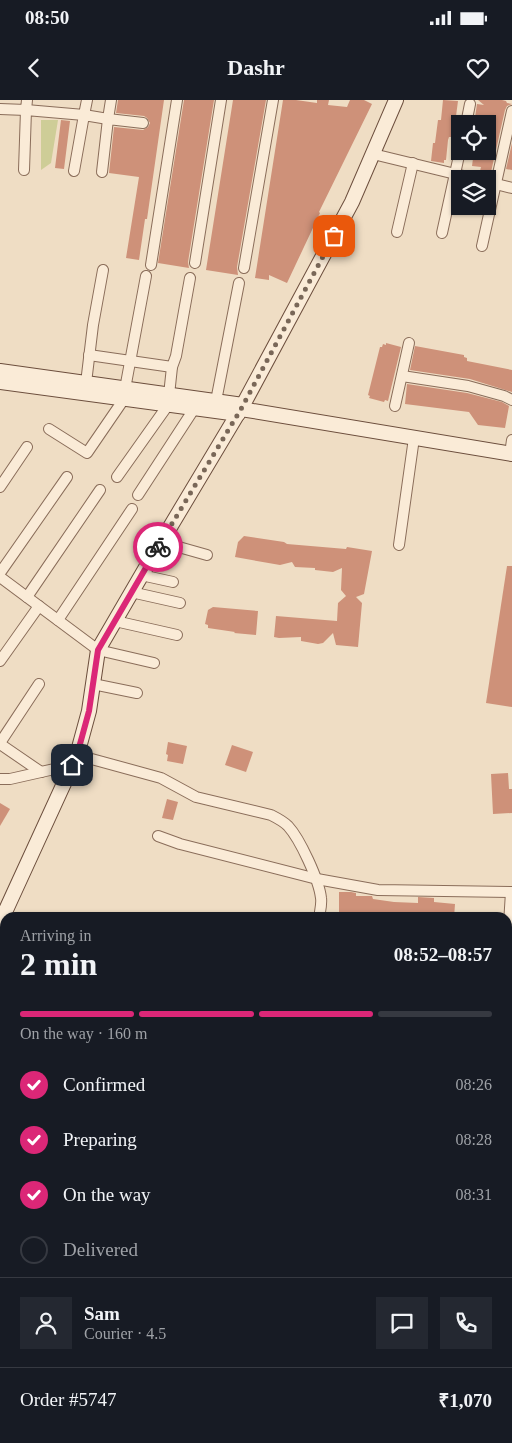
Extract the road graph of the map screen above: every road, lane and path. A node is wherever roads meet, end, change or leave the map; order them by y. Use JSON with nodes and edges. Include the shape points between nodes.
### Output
{"nodes":[{"id":1,"x":87,"y":100,"type":"edge"},
{"id":2,"x":110,"y":100,"type":"edge"},
{"id":3,"x":177,"y":100,"type":"edge"},
{"id":4,"x":221,"y":100,"type":"edge"},
{"id":5,"x":273,"y":100,"type":"edge"},
{"id":6,"x":396,"y":100,"type":"edge"},
{"id":7,"x":470,"y":104,"type":"dead end"},
{"id":8,"x":26,"y":105,"type":"edge"},
{"id":9,"x":0,"y":109,"type":"edge"},
{"id":10,"x":512,"y":111,"type":"edge"},
{"id":11,"x":84,"y":115,"type":"junction"},
{"id":12,"x":468,"y":115,"type":"edge"},
{"id":13,"x":108,"y":119,"type":"junction"},
{"id":14,"x":143,"y":123,"type":"dead end"},
{"id":15,"x":373,"y":154,"type":"junction"},
{"id":16,"x":413,"y":163,"type":"junction"},
{"id":17,"x":24,"y":170,"type":"dead end"},
{"id":18,"x":496,"y":170,"type":"edge"},
{"id":19,"x":74,"y":171,"type":"dead end"},
{"id":20,"x":102,"y":172,"type":"dead end"},
{"id":21,"x":451,"y":173,"type":"edge"},
{"id":22,"x":496,"y":184,"type":"edge"},
{"id":23,"x":512,"y":188,"type":"edge"},
{"id":24,"x":451,"y":192,"type":"edge"},
{"id":25,"x":487,"y":215,"type":"edge"},
{"id":26,"x":397,"y":232,"type":"dead end"},
{"id":27,"x":442,"y":233,"type":"dead end"},
{"id":28,"x":482,"y":246,"type":"dead end"},
{"id":29,"x":195,"y":263,"type":"dead end"},
{"id":30,"x":151,"y":265,"type":"dead end"},
{"id":31,"x":244,"y":268,"type":"dead end"},
{"id":32,"x":103,"y":270,"type":"dead end"},
{"id":33,"x":146,"y":276,"type":"dead end"},
{"id":34,"x":190,"y":278,"type":"dead end"},
{"id":35,"x":239,"y":283,"type":"dead end"},
{"id":36,"x":408,"y":343,"type":"dead end"},
{"id":37,"x":89,"y":355,"type":"junction"},
{"id":38,"x":131,"y":361,"type":"junction"},
{"id":39,"x":172,"y":367,"type":"junction"},
{"id":40,"x":0,"y":372,"type":"edge"},
{"id":41,"x":402,"y":376,"type":"junction"},
{"id":42,"x":0,"y":382,"type":"edge"},
{"id":43,"x":86,"y":383,"type":"junction"},
{"id":44,"x":124,"y":394,"type":"junction"},
{"id":45,"x":168,"y":400,"type":"junction"},
{"id":46,"x":512,"y":400,"type":"edge"},
{"id":47,"x":216,"y":401,"type":"junction"},
{"id":48,"x":395,"y":406,"type":"dead end"},
{"id":49,"x":194,"y":409,"type":"junction"},
{"id":50,"x":241,"y":409,"type":"junction"},
{"id":51,"x":49,"y":429,"type":"dead end"},
{"id":52,"x":414,"y":438,"type":"junction"},
{"id":53,"x":27,"y":447,"type":"dead end"},
{"id":54,"x":511,"y":449,"type":"edge"},
{"id":55,"x":117,"y":477,"type":"dead end"},
{"id":56,"x":67,"y":478,"type":"dead end"},
{"id":57,"x":0,"y":487,"type":"edge"},
{"id":58,"x":100,"y":490,"type":"dead end"},
{"id":59,"x":138,"y":495,"type":"dead end"},
{"id":60,"x":132,"y":509,"type":"dead end"},
{"id":61,"x":161,"y":542,"type":"junction"},
{"id":62,"x":399,"y":545,"type":"dead end"},
{"id":63,"x":207,"y":555,"type":"dead end"},
{"id":64,"x":0,"y":573,"type":"edge"},
{"id":65,"x":141,"y":575,"type":"junction"},
{"id":66,"x":0,"y":577,"type":"edge"},
{"id":67,"x":173,"y":582,"type":"dead end"},
{"id":68,"x":131,"y":592,"type":"junction"},
{"id":69,"x":27,"y":597,"type":"junction"},
{"id":70,"x":180,"y":603,"type":"dead end"},
{"id":71,"x":39,"y":606,"type":"junction"},
{"id":72,"x":58,"y":620,"type":"junction"},
{"id":73,"x":115,"y":621,"type":"junction"},
{"id":74,"x":177,"y":636,"type":"dead end"},
{"id":75,"x":98,"y":650,"type":"junction"},
{"id":76,"x":0,"y":661,"type":"edge"},
{"id":77,"x":154,"y":663,"type":"dead end"},
{"id":78,"x":39,"y":684,"type":"dead end"},
{"id":79,"x":93,"y":684,"type":"junction"},
{"id":80,"x":137,"y":693,"type":"dead end"},
{"id":81,"x":0,"y":744,"type":"edge"},
{"id":82,"x":75,"y":760,"type":"junction"},
{"id":83,"x":41,"y":772,"type":"junction"},
{"id":84,"x":0,"y":780,"type":"edge"},
{"id":85,"x":158,"y":836,"type":"dead end"},
{"id":86,"x":317,"y":879,"type":"junction"},
{"id":87,"x":512,"y":892,"type":"edge"},
{"id":88,"x":5,"y":912,"type":"edge"},
{"id":89,"x":320,"y":912,"type":"edge"},
{"id":90,"x":510,"y":912,"type":"edge"}],
"edges":[{"from":1,"to":11,"type":"street"},
{"from":2,"to":13,"type":"street"},
{"from":3,"to":30,"type":"street"},
{"from":4,"to":29,"type":"street"},
{"from":5,"to":31,"type":"street"},
{"from":6,"to":15,"type":"street"},
{"from":7,"to":12,"type":"street"},
{"from":8,"to":9,"type":"street"},
{"from":8,"to":11,"type":"street"},
{"from":8,"to":17,"type":"street"},
{"from":10,"to":18,"type":"street"},
{"from":11,"to":13,"type":"street"},
{"from":11,"to":19,"type":"street"},
{"from":13,"to":14,"type":"street"},
{"from":13,"to":20,"type":"street"},
{"from":15,"to":16,"type":"street"},
{"from":15,"to":50,"type":"street","via":[[352,202]]},
{"from":16,"to":21,"type":"street"},
{"from":16,"to":26,"type":"street"},
{"from":22,"to":23,"type":"street"},
{"from":24,"to":27,"type":"street"},
{"from":25,"to":28,"type":"street"},
{"from":32,"to":37,"type":"street"},
{"from":33,"to":38,"type":"street"},
{"from":34,"to":39,"type":"street"},
{"from":35,"to":47,"type":"street"},
{"from":36,"to":41,"type":"street"},
{"from":37,"to":38,"type":"street"},
{"from":37,"to":43,"type":"street"},
{"from":38,"to":39,"type":"street"},
{"from":38,"to":44,"type":"street"},
{"from":39,"to":45,"type":"street"},
{"from":40,"to":43,"type":"street"},
{"from":41,"to":46,"type":"street","via":[[468,386]]},
{"from":41,"to":48,"type":"street"},
{"from":42,"to":44,"type":"street"},
{"from":43,"to":44,"type":"street"},
{"from":44,"to":45,"type":"street"},
{"from":44,"to":51,"type":"street","via":[[87,453]]},
{"from":45,"to":47,"type":"street"},
{"from":45,"to":49,"type":"street"},
{"from":45,"to":55,"type":"street"},
{"from":47,"to":50,"type":"street"},
{"from":49,"to":50,"type":"street"},
{"from":49,"to":59,"type":"street"},
{"from":50,"to":52,"type":"street"},
{"from":50,"to":61,"type":"street"},
{"from":52,"to":54,"type":"street"},
{"from":52,"to":62,"type":"street"},
{"from":53,"to":57,"type":"street"},
{"from":56,"to":64,"type":"street"},
{"from":58,"to":69,"type":"street"},
{"from":60,"to":72,"type":"street"},
{"from":61,"to":63,"type":"street"},
{"from":61,"to":65,"type":"street"},
{"from":65,"to":67,"type":"street"},
{"from":65,"to":68,"type":"street"},
{"from":66,"to":69,"type":"street"},
{"from":68,"to":70,"type":"street"},
{"from":68,"to":73,"type":"street"},
{"from":69,"to":71,"type":"street"},
{"from":71,"to":72,"type":"street"},
{"from":71,"to":76,"type":"street"},
{"from":72,"to":75,"type":"street"},
{"from":73,"to":74,"type":"street"},
{"from":73,"to":75,"type":"street"},
{"from":75,"to":77,"type":"street"},
{"from":75,"to":79,"type":"street"},
{"from":78,"to":81,"type":"street"},
{"from":79,"to":80,"type":"street"},
{"from":79,"to":82,"type":"street"},
{"from":81,"to":83,"type":"street"},
{"from":82,"to":83,"type":"street"},
{"from":82,"to":86,"type":"street","via":[[161,778],[196,797],[271,815],[294,834]]},
{"from":82,"to":88,"type":"street"},
{"from":83,"to":84,"type":"street"},
{"from":85,"to":86,"type":"street"},
{"from":86,"to":87,"type":"street","via":[[378,890]]},
{"from":86,"to":89,"type":"street","via":[[322,900]]},
{"from":87,"to":90,"type":"street"}]}
